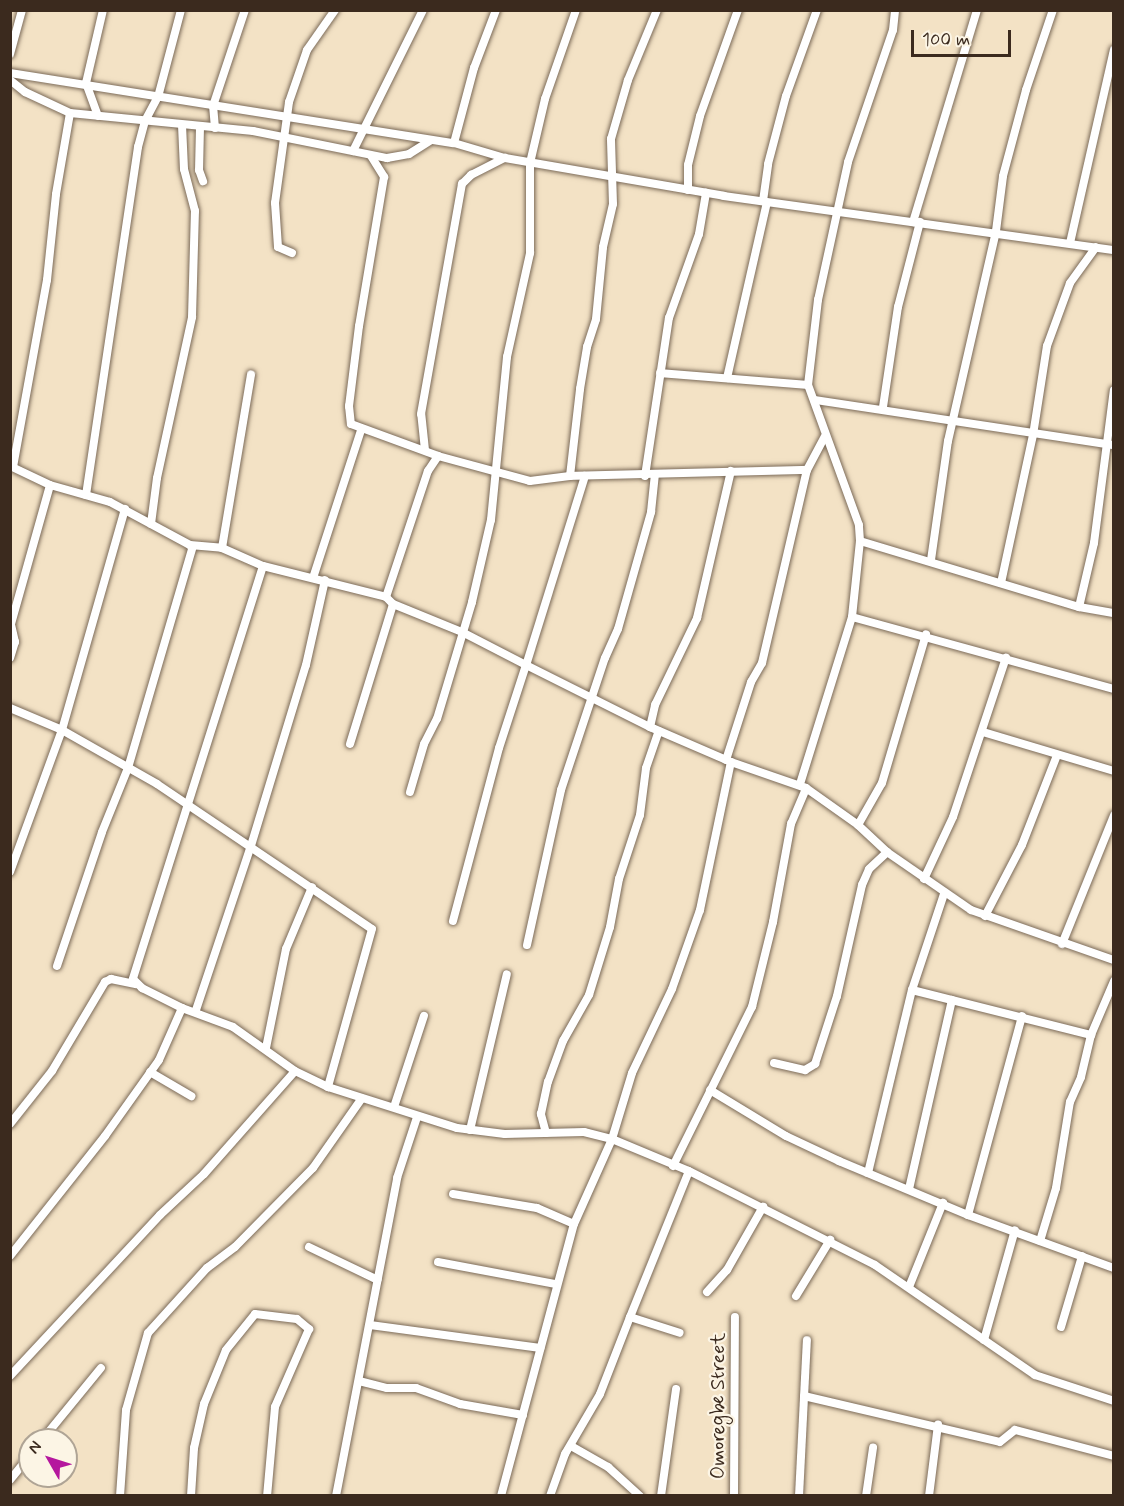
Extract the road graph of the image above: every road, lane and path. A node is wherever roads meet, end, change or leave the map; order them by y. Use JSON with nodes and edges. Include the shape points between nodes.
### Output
{"nodes":[{"id":1,"x":22,"y":10,"type":"edge"},
{"id":2,"x":103,"y":10,"type":"edge"},
{"id":3,"x":181,"y":10,"type":"edge"},
{"id":4,"x":245,"y":10,"type":"edge"},
{"id":5,"x":335,"y":10,"type":"edge"},
{"id":6,"x":423,"y":10,"type":"edge"},
{"id":7,"x":496,"y":10,"type":"edge"},
{"id":8,"x":576,"y":10,"type":"edge"},
{"id":9,"x":657,"y":10,"type":"edge"},
{"id":10,"x":738,"y":10,"type":"edge"},
{"id":11,"x":817,"y":10,"type":"edge"},
{"id":12,"x":895,"y":10,"type":"edge"},
{"id":13,"x":977,"y":10,"type":"edge"},
{"id":14,"x":1053,"y":10,"type":"edge"},
{"id":15,"x":1113,"y":50,"type":"edge"},
{"id":16,"x":10,"y":54,"type":"edge"},
{"id":17,"x":10,"y":73,"type":"edge"},
{"id":18,"x":10,"y":80,"type":"edge"},
{"id":19,"x":86,"y":83,"type":"junction"},
{"id":20,"x":158,"y":97,"type":"junction"},
{"id":21,"x":213,"y":106,"type":"junction"},
{"id":22,"x":70,"y":113,"type":"junction"},
{"id":23,"x":98,"y":116,"type":"junction"},
{"id":24,"x":286,"y":119,"type":"junction"},
{"id":25,"x":145,"y":121,"type":"junction"},
{"id":26,"x":182,"y":125,"type":"junction"},
{"id":27,"x":200,"y":127,"type":"junction"},
{"id":28,"x":215,"y":128,"type":"junction"},
{"id":29,"x":363,"y":128,"type":"junction"},
{"id":30,"x":286,"y":136,"type":"junction"},
{"id":31,"x":431,"y":140,"type":"junction"},
{"id":32,"x":454,"y":143,"type":"junction"},
{"id":33,"x":353,"y":151,"type":"junction"},
{"id":34,"x":371,"y":156,"type":"junction"},
{"id":35,"x":505,"y":158,"type":"junction"},
{"id":36,"x":530,"y":163,"type":"junction"},
{"id":37,"x":610,"y":177,"type":"junction"},
{"id":38,"x":203,"y":181,"type":"dead end"},
{"id":39,"x":688,"y":190,"type":"junction"},
{"id":40,"x":706,"y":193,"type":"junction"},
{"id":41,"x":765,"y":202,"type":"junction"},
{"id":42,"x":837,"y":212,"type":"junction"},
{"id":43,"x":917,"y":222,"type":"junction"},
{"id":44,"x":996,"y":231,"type":"junction"},
{"id":45,"x":1070,"y":243,"type":"junction"},
{"id":46,"x":1096,"y":247,"type":"junction"},
{"id":47,"x":1113,"y":250,"type":"edge"},
{"id":48,"x":292,"y":253,"type":"dead end"},
{"id":49,"x":660,"y":373,"type":"junction"},
{"id":50,"x":250,"y":374,"type":"dead end"},
{"id":51,"x":727,"y":378,"type":"junction"},
{"id":52,"x":808,"y":385,"type":"junction"},
{"id":53,"x":1113,"y":390,"type":"edge"},
{"id":54,"x":815,"y":400,"type":"junction"},
{"id":55,"x":833,"y":405,"type":"junction"},
{"id":56,"x":884,"y":407,"type":"junction"},
{"id":57,"x":954,"y":418,"type":"junction"},
{"id":58,"x":824,"y":421,"type":"junction"},
{"id":59,"x":361,"y":430,"type":"junction"},
{"id":60,"x":1033,"y":435,"type":"junction"},
{"id":61,"x":825,"y":436,"type":"junction"},
{"id":62,"x":1110,"y":444,"type":"edge"},
{"id":63,"x":425,"y":450,"type":"junction"},
{"id":64,"x":438,"y":456,"type":"junction"},
{"id":65,"x":12,"y":466,"type":"edge"},
{"id":66,"x":807,"y":470,"type":"junction"},
{"id":67,"x":731,"y":471,"type":"junction"},
{"id":68,"x":496,"y":473,"type":"junction"},
{"id":69,"x":655,"y":475,"type":"junction"},
{"id":70,"x":570,"y":476,"type":"junction"},
{"id":71,"x":585,"y":476,"type":"junction"},
{"id":72,"x":645,"y":476,"type":"junction"},
{"id":73,"x":50,"y":485,"type":"junction"},
{"id":74,"x":86,"y":495,"type":"junction"},
{"id":75,"x":125,"y":509,"type":"junction"},
{"id":76,"x":151,"y":524,"type":"junction"},
{"id":77,"x":860,"y":542,"type":"junction"},
{"id":78,"x":193,"y":546,"type":"junction"},
{"id":79,"x":222,"y":548,"type":"junction"},
{"id":80,"x":931,"y":560,"type":"junction"},
{"id":81,"x":263,"y":566,"type":"junction"},
{"id":82,"x":314,"y":578,"type":"junction"},
{"id":83,"x":325,"y":580,"type":"junction"},
{"id":84,"x":1001,"y":583,"type":"junction"},
{"id":85,"x":386,"y":597,"type":"junction"},
{"id":86,"x":393,"y":604,"type":"junction"},
{"id":87,"x":1079,"y":607,"type":"junction"},
{"id":88,"x":1113,"y":613,"type":"edge"},
{"id":89,"x":852,"y":617,"type":"junction"},
{"id":90,"x":462,"y":632,"type":"junction"},
{"id":91,"x":926,"y":634,"type":"junction"},
{"id":92,"x":10,"y":658,"type":"edge"},
{"id":93,"x":1006,"y":658,"type":"junction"},
{"id":94,"x":526,"y":665,"type":"junction"},
{"id":95,"x":1113,"y":689,"type":"edge"},
{"id":96,"x":594,"y":698,"type":"junction"},
{"id":97,"x":10,"y":708,"type":"edge"},
{"id":98,"x":650,"y":727,"type":"junction"},
{"id":99,"x":62,"y":730,"type":"junction"},
{"id":100,"x":659,"y":731,"type":"junction"},
{"id":101,"x":983,"y":732,"type":"junction"},
{"id":102,"x":350,"y":744,"type":"dead end"},
{"id":103,"x":1057,"y":755,"type":"junction"},
{"id":104,"x":729,"y":761,"type":"junction"},
{"id":105,"x":128,"y":768,"type":"junction"},
{"id":106,"x":1113,"y":771,"type":"edge"},
{"id":107,"x":803,"y":786,"type":"junction"},
{"id":108,"x":410,"y":792,"type":"dead end"},
{"id":109,"x":190,"y":806,"type":"junction"},
{"id":110,"x":1113,"y":815,"type":"edge"},
{"id":111,"x":858,"y":825,"type":"junction"},
{"id":112,"x":250,"y":849,"type":"junction"},
{"id":113,"x":887,"y":852,"type":"junction"},
{"id":114,"x":10,"y":872,"type":"edge"},
{"id":115,"x":924,"y":879,"type":"junction"},
{"id":116,"x":312,"y":888,"type":"junction"},
{"id":117,"x":944,"y":894,"type":"junction"},
{"id":118,"x":985,"y":916,"type":"junction"},
{"id":119,"x":453,"y":921,"type":"dead end"},
{"id":120,"x":1062,"y":944,"type":"junction"},
{"id":121,"x":527,"y":945,"type":"dead end"},
{"id":122,"x":1113,"y":960,"type":"edge"},
{"id":123,"x":57,"y":966,"type":"dead end"},
{"id":124,"x":507,"y":974,"type":"dead end"},
{"id":125,"x":1113,"y":981,"type":"edge"},
{"id":126,"x":135,"y":984,"type":"junction"},
{"id":127,"x":912,"y":990,"type":"junction"},
{"id":128,"x":952,"y":1000,"type":"junction"},
{"id":129,"x":182,"y":1008,"type":"junction"},
{"id":130,"x":196,"y":1010,"type":"junction"},
{"id":131,"x":424,"y":1016,"type":"dead end"},
{"id":132,"x":1022,"y":1016,"type":"junction"},
{"id":133,"x":1090,"y":1035,"type":"junction"},
{"id":134,"x":266,"y":1048,"type":"junction"},
{"id":135,"x":774,"y":1063,"type":"dead end"},
{"id":136,"x":295,"y":1071,"type":"junction"},
{"id":137,"x":150,"y":1072,"type":"junction"},
{"id":138,"x":328,"y":1087,"type":"junction"},
{"id":139,"x":710,"y":1090,"type":"junction"},
{"id":140,"x":191,"y":1096,"type":"dead end"},
{"id":141,"x":362,"y":1098,"type":"junction"},
{"id":142,"x":394,"y":1107,"type":"junction"},
{"id":143,"x":417,"y":1117,"type":"junction"},
{"id":144,"x":10,"y":1124,"type":"edge"},
{"id":145,"x":470,"y":1130,"type":"junction"},
{"id":146,"x":546,"y":1133,"type":"junction"},
{"id":147,"x":612,"y":1139,"type":"junction"},
{"id":148,"x":673,"y":1166,"type":"junction"},
{"id":149,"x":689,"y":1171,"type":"junction"},
{"id":150,"x":868,"y":1173,"type":"junction"},
{"id":151,"x":909,"y":1189,"type":"junction"},
{"id":152,"x":453,"y":1194,"type":"dead end"},
{"id":153,"x":943,"y":1203,"type":"junction"},
{"id":154,"x":763,"y":1207,"type":"junction"},
{"id":155,"x":968,"y":1215,"type":"junction"},
{"id":156,"x":574,"y":1224,"type":"junction"},
{"id":157,"x":1015,"y":1230,"type":"junction"},
{"id":158,"x":830,"y":1240,"type":"junction"},
{"id":159,"x":1040,"y":1241,"type":"junction"},
{"id":160,"x":309,"y":1247,"type":"dead end"},
{"id":161,"x":10,"y":1256,"type":"edge"},
{"id":162,"x":1082,"y":1256,"type":"junction"},
{"id":163,"x":438,"y":1262,"type":"dead end"},
{"id":164,"x":1113,"y":1268,"type":"edge"},
{"id":165,"x":378,"y":1280,"type":"junction"},
{"id":166,"x":556,"y":1284,"type":"junction"},
{"id":167,"x":909,"y":1287,"type":"junction"},
{"id":168,"x":706,"y":1292,"type":"dead end"},
{"id":169,"x":796,"y":1296,"type":"dead end"},
{"id":170,"x":630,"y":1317,"type":"junction"},
{"id":171,"x":735,"y":1317,"type":"dead end"},
{"id":172,"x":370,"y":1325,"type":"junction"},
{"id":173,"x":1061,"y":1327,"type":"dead end"},
{"id":174,"x":680,"y":1333,"type":"dead end"},
{"id":175,"x":807,"y":1340,"type":"dead end"},
{"id":176,"x":984,"y":1340,"type":"junction"},
{"id":177,"x":540,"y":1348,"type":"junction"},
{"id":178,"x":101,"y":1368,"type":"dead end"},
{"id":179,"x":10,"y":1376,"type":"edge"},
{"id":180,"x":359,"y":1381,"type":"junction"},
{"id":181,"x":676,"y":1389,"type":"dead end"},
{"id":182,"x":804,"y":1396,"type":"junction"},
{"id":183,"x":1113,"y":1401,"type":"edge"},
{"id":184,"x":523,"y":1415,"type":"junction"},
{"id":185,"x":938,"y":1425,"type":"junction"},
{"id":186,"x":52,"y":1428,"type":"edge"},
{"id":187,"x":571,"y":1446,"type":"junction"},
{"id":188,"x":873,"y":1449,"type":"dead end"},
{"id":189,"x":1113,"y":1456,"type":"edge"},
{"id":190,"x":120,"y":1496,"type":"edge"},
{"id":191,"x":191,"y":1496,"type":"edge"},
{"id":192,"x":267,"y":1496,"type":"edge"},
{"id":193,"x":336,"y":1496,"type":"edge"},
{"id":194,"x":501,"y":1496,"type":"edge"},
{"id":195,"x":550,"y":1496,"type":"edge"},
{"id":196,"x":640,"y":1496,"type":"edge"},
{"id":197,"x":661,"y":1496,"type":"edge"},
{"id":198,"x":734,"y":1496,"type":"edge"},
{"id":199,"x":799,"y":1496,"type":"edge"},
{"id":200,"x":866,"y":1496,"type":"edge"},
{"id":201,"x":929,"y":1496,"type":"edge"}],
"edges":[{"from":1,"to":16,"type":"street"},
{"from":2,"to":19,"type":"street"},
{"from":3,"to":20,"type":"street"},
{"from":4,"to":21,"type":"street"},
{"from":5,"to":24,"type":"street","via":[[307,50]]},
{"from":6,"to":29,"type":"street"},
{"from":7,"to":32,"type":"street","via":[[474,68]]},
{"from":8,"to":36,"type":"street","via":[[545,99]]},
{"from":9,"to":37,"type":"street","via":[[619,110],[611,140]]},
{"from":10,"to":39,"type":"street","via":[[700,116],[688,165]]},
{"from":11,"to":41,"type":"street","via":[[786,96],[768,164]]},
{"from":12,"to":42,"type":"street","via":[[893,30],[851,151]]},
{"from":13,"to":43,"type":"street"},
{"from":14,"to":44,"type":"street","via":[[1009,155]]},
{"from":15,"to":45,"type":"street"},
{"from":17,"to":19,"type":"street"},
{"from":18,"to":22,"type":"street","via":[[25,92]]},
{"from":19,"to":20,"type":"street"},
{"from":19,"to":23,"type":"street"},
{"from":20,"to":21,"type":"street"},
{"from":20,"to":25,"type":"street"},
{"from":21,"to":24,"type":"street"},
{"from":21,"to":28,"type":"street"},
{"from":22,"to":23,"type":"street"},
{"from":22,"to":65,"type":"street","via":[[47,280]]},
{"from":23,"to":25,"type":"street"},
{"from":24,"to":29,"type":"street"},
{"from":24,"to":30,"type":"street"},
{"from":25,"to":26,"type":"street"},
{"from":25,"to":74,"type":"street"},
{"from":26,"to":27,"type":"street"},
{"from":26,"to":76,"type":"street","via":[[184,169],[196,221],[192,317],[157,478]]},
{"from":27,"to":28,"type":"street"},
{"from":27,"to":38,"type":"street","via":[[199,170]]},
{"from":28,"to":30,"type":"street"},
{"from":29,"to":31,"type":"street"},
{"from":29,"to":33,"type":"street"},
{"from":30,"to":33,"type":"street"},
{"from":30,"to":48,"type":"street","via":[[276,177],[277,242],[278,247]]},
{"from":31,"to":32,"type":"street"},
{"from":31,"to":34,"type":"street","via":[[399,157]]},
{"from":32,"to":35,"type":"street"},
{"from":33,"to":34,"type":"street"},
{"from":34,"to":59,"type":"street","via":[[384,177],[349,406],[351,424]]},
{"from":35,"to":36,"type":"street"},
{"from":35,"to":63,"type":"street","via":[[471,175],[462,184],[421,414]]},
{"from":36,"to":37,"type":"street"},
{"from":36,"to":68,"type":"street","via":[[530,253],[507,357]]},
{"from":37,"to":39,"type":"street"},
{"from":37,"to":70,"type":"street","via":[[613,204],[603,247],[597,319],[585,358]]},
{"from":39,"to":40,"type":"street"},
{"from":40,"to":41,"type":"street"},
{"from":40,"to":49,"type":"street","via":[[699,234],[672,305]]},
{"from":41,"to":42,"type":"street"},
{"from":41,"to":51,"type":"street"},
{"from":42,"to":43,"type":"street"},
{"from":42,"to":52,"type":"street","via":[[818,300]]},
{"from":43,"to":44,"type":"street"},
{"from":43,"to":56,"type":"street","via":[[898,307]]},
{"from":44,"to":45,"type":"street"},
{"from":44,"to":57,"type":"street"},
{"from":45,"to":46,"type":"street"},
{"from":46,"to":47,"type":"street"},
{"from":46,"to":60,"type":"street","via":[[1070,284],[1058,311],[1047,346]]},
{"from":49,"to":51,"type":"street"},
{"from":49,"to":72,"type":"street"},
{"from":50,"to":79,"type":"street"},
{"from":51,"to":52,"type":"street"},
{"from":52,"to":54,"type":"street"},
{"from":53,"to":62,"type":"street"},
{"from":54,"to":55,"type":"street"},
{"from":54,"to":58,"type":"street"},
{"from":55,"to":56,"type":"street"},
{"from":55,"to":58,"type":"street"},
{"from":56,"to":57,"type":"street"},
{"from":57,"to":60,"type":"street"},
{"from":57,"to":80,"type":"street"},
{"from":58,"to":61,"type":"street"},
{"from":59,"to":63,"type":"street"},
{"from":59,"to":82,"type":"street"},
{"from":60,"to":62,"type":"street"},
{"from":60,"to":84,"type":"street"},
{"from":61,"to":66,"type":"street"},
{"from":61,"to":77,"type":"street","via":[[831,442],[859,525]]},
{"from":62,"to":87,"type":"street"},
{"from":63,"to":64,"type":"street"},
{"from":64,"to":68,"type":"street"},
{"from":64,"to":85,"type":"street","via":[[428,471]]},
{"from":65,"to":73,"type":"street"},
{"from":66,"to":67,"type":"street"},
{"from":66,"to":104,"type":"street","via":[[762,663],[751,682]]},
{"from":67,"to":69,"type":"street"},
{"from":67,"to":98,"type":"street","via":[[697,618],[655,705]]},
{"from":68,"to":70,"type":"street","via":[[530,481]]},
{"from":68,"to":90,"type":"street","via":[[491,520]]},
{"from":69,"to":72,"type":"street"},
{"from":69,"to":96,"type":"street","via":[[651,512]]},
{"from":70,"to":71,"type":"street"},
{"from":71,"to":72,"type":"street"},
{"from":71,"to":94,"type":"street"},
{"from":73,"to":74,"type":"street"},
{"from":73,"to":92,"type":"street","via":[[11,624],[15,642]]},
{"from":74,"to":75,"type":"street"},
{"from":75,"to":76,"type":"street"},
{"from":75,"to":99,"type":"street"},
{"from":76,"to":78,"type":"street"},
{"from":77,"to":80,"type":"street"},
{"from":77,"to":89,"type":"street"},
{"from":78,"to":79,"type":"street"},
{"from":78,"to":105,"type":"street"},
{"from":79,"to":81,"type":"street"},
{"from":80,"to":84,"type":"street"},
{"from":81,"to":82,"type":"street"},
{"from":81,"to":109,"type":"street"},
{"from":82,"to":83,"type":"street"},
{"from":83,"to":85,"type":"street"},
{"from":83,"to":112,"type":"street","via":[[306,665]]},
{"from":84,"to":87,"type":"street"},
{"from":85,"to":86,"type":"street"},
{"from":86,"to":90,"type":"street"},
{"from":86,"to":102,"type":"street"},
{"from":87,"to":88,"type":"street"},
{"from":89,"to":91,"type":"street"},
{"from":89,"to":107,"type":"street"},
{"from":90,"to":94,"type":"street"},
{"from":90,"to":108,"type":"street","via":[[437,719],[424,744]]},
{"from":91,"to":93,"type":"street"},
{"from":91,"to":111,"type":"street","via":[[882,783]]},
{"from":93,"to":95,"type":"street"},
{"from":93,"to":101,"type":"street"},
{"from":94,"to":96,"type":"street"},
{"from":94,"to":119,"type":"street","via":[[499,748]]},
{"from":96,"to":98,"type":"street"},
{"from":96,"to":121,"type":"street","via":[[561,790]]},
{"from":97,"to":99,"type":"street"},
{"from":98,"to":100,"type":"street"},
{"from":99,"to":105,"type":"street"},
{"from":99,"to":114,"type":"street"},
{"from":100,"to":104,"type":"street"},
{"from":100,"to":146,"type":"street","via":[[646,768],[640,815],[589,995],[563,1041],[548,1082],[542,1114]]},
{"from":101,"to":103,"type":"street"},
{"from":101,"to":115,"type":"street","via":[[953,817]]},
{"from":103,"to":106,"type":"street"},
{"from":103,"to":118,"type":"street","via":[[1022,845]]},
{"from":104,"to":107,"type":"street"},
{"from":104,"to":147,"type":"street","via":[[700,910],[672,989],[632,1073]]},
{"from":105,"to":109,"type":"street"},
{"from":105,"to":123,"type":"street"},
{"from":107,"to":111,"type":"street"},
{"from":107,"to":139,"type":"street","via":[[791,824],[752,1007]]},
{"from":109,"to":112,"type":"street"},
{"from":109,"to":126,"type":"street","via":[[134,965]]},
{"from":110,"to":120,"type":"street"},
{"from":111,"to":113,"type":"street"},
{"from":112,"to":116,"type":"street"},
{"from":112,"to":130,"type":"street"},
{"from":113,"to":115,"type":"street"},
{"from":113,"to":135,"type":"street","via":[[869,869],[862,885],[837,996],[815,1064],[805,1070]]},
{"from":115,"to":117,"type":"street"},
{"from":116,"to":134,"type":"street","via":[[286,950]]},
{"from":116,"to":138,"type":"street","via":[[372,929]]},
{"from":117,"to":118,"type":"street"},
{"from":117,"to":127,"type":"street"},
{"from":118,"to":120,"type":"street"},
{"from":120,"to":122,"type":"street"},
{"from":124,"to":145,"type":"street"},
{"from":125,"to":133,"type":"street"},
{"from":126,"to":129,"type":"street"},
{"from":126,"to":144,"type":"street","via":[[105,982],[52,1071]]},
{"from":127,"to":128,"type":"street"},
{"from":127,"to":150,"type":"street"},
{"from":128,"to":132,"type":"street"},
{"from":128,"to":151,"type":"street"},
{"from":129,"to":130,"type":"street"},
{"from":129,"to":137,"type":"street","via":[[166,1049]]},
{"from":130,"to":134,"type":"street"},
{"from":131,"to":142,"type":"street"},
{"from":132,"to":133,"type":"street"},
{"from":132,"to":155,"type":"street"},
{"from":133,"to":159,"type":"street","via":[[1081,1077],[1070,1102],[1056,1188]]},
{"from":134,"to":136,"type":"street"},
{"from":136,"to":138,"type":"street"},
{"from":136,"to":179,"type":"street","via":[[204,1173]]},
{"from":137,"to":140,"type":"street"},
{"from":137,"to":161,"type":"street"},
{"from":138,"to":141,"type":"street"},
{"from":139,"to":148,"type":"street"},
{"from":139,"to":150,"type":"street","via":[[786,1136]]},
{"from":141,"to":142,"type":"street"},
{"from":141,"to":190,"type":"street","via":[[313,1168],[235,1247],[207,1268],[148,1333],[126,1410]]},
{"from":142,"to":143,"type":"street"},
{"from":143,"to":145,"type":"street"},
{"from":143,"to":165,"type":"street","via":[[397,1178]]},
{"from":145,"to":146,"type":"street"},
{"from":146,"to":147,"type":"street","via":[[589,1132]]},
{"from":147,"to":148,"type":"street"},
{"from":147,"to":156,"type":"street"},
{"from":148,"to":149,"type":"street"},
{"from":149,"to":154,"type":"street"},
{"from":149,"to":170,"type":"street"},
{"from":150,"to":151,"type":"street"},
{"from":151,"to":153,"type":"street"},
{"from":152,"to":156,"type":"street","via":[[537,1208]]},
{"from":153,"to":155,"type":"street"},
{"from":153,"to":167,"type":"street"},
{"from":154,"to":158,"type":"street"},
{"from":154,"to":168,"type":"street","via":[[727,1270]]},
{"from":155,"to":157,"type":"street"},
{"from":156,"to":166,"type":"street"},
{"from":157,"to":159,"type":"street"},
{"from":157,"to":176,"type":"street"},
{"from":158,"to":167,"type":"street"},
{"from":158,"to":169,"type":"street"},
{"from":159,"to":162,"type":"street"},
{"from":160,"to":165,"type":"street"},
{"from":162,"to":164,"type":"street"},
{"from":162,"to":173,"type":"street"},
{"from":163,"to":166,"type":"street"},
{"from":165,"to":172,"type":"street"},
{"from":166,"to":177,"type":"street"},
{"from":167,"to":176,"type":"street"},
{"from":170,"to":174,"type":"street","via":[[660,1330]]},
{"from":170,"to":187,"type":"street","via":[[600,1394]]},
{"from":171,"to":198,"type":"street","name":"Omoregbe Street"},
{"from":172,"to":177,"type":"street"},
{"from":172,"to":180,"type":"street"},
{"from":175,"to":182,"type":"street"},
{"from":176,"to":183,"type":"street","via":[[1035,1375]]},
{"from":177,"to":184,"type":"street"},
{"from":178,"to":186,"type":"street"},
{"from":180,"to":184,"type":"street","via":[[387,1388],[416,1388],[460,1404]]},
{"from":180,"to":193,"type":"street"},
{"from":181,"to":197,"type":"street"},
{"from":182,"to":185,"type":"street"},
{"from":182,"to":199,"type":"street"},
{"from":184,"to":194,"type":"street"},
{"from":185,"to":189,"type":"street","via":[[1002,1442],[1008,1432],[1015,1430]]},
{"from":185,"to":201,"type":"street"},
{"from":187,"to":195,"type":"street"},
{"from":187,"to":196,"type":"street","via":[[608,1467]]},
{"from":188,"to":200,"type":"street"},
{"from":191,"to":192,"type":"street","via":[[194,1448],[204,1404],[226,1350],[255,1314],[297,1319],[309,1329],[275,1407]]}]}
